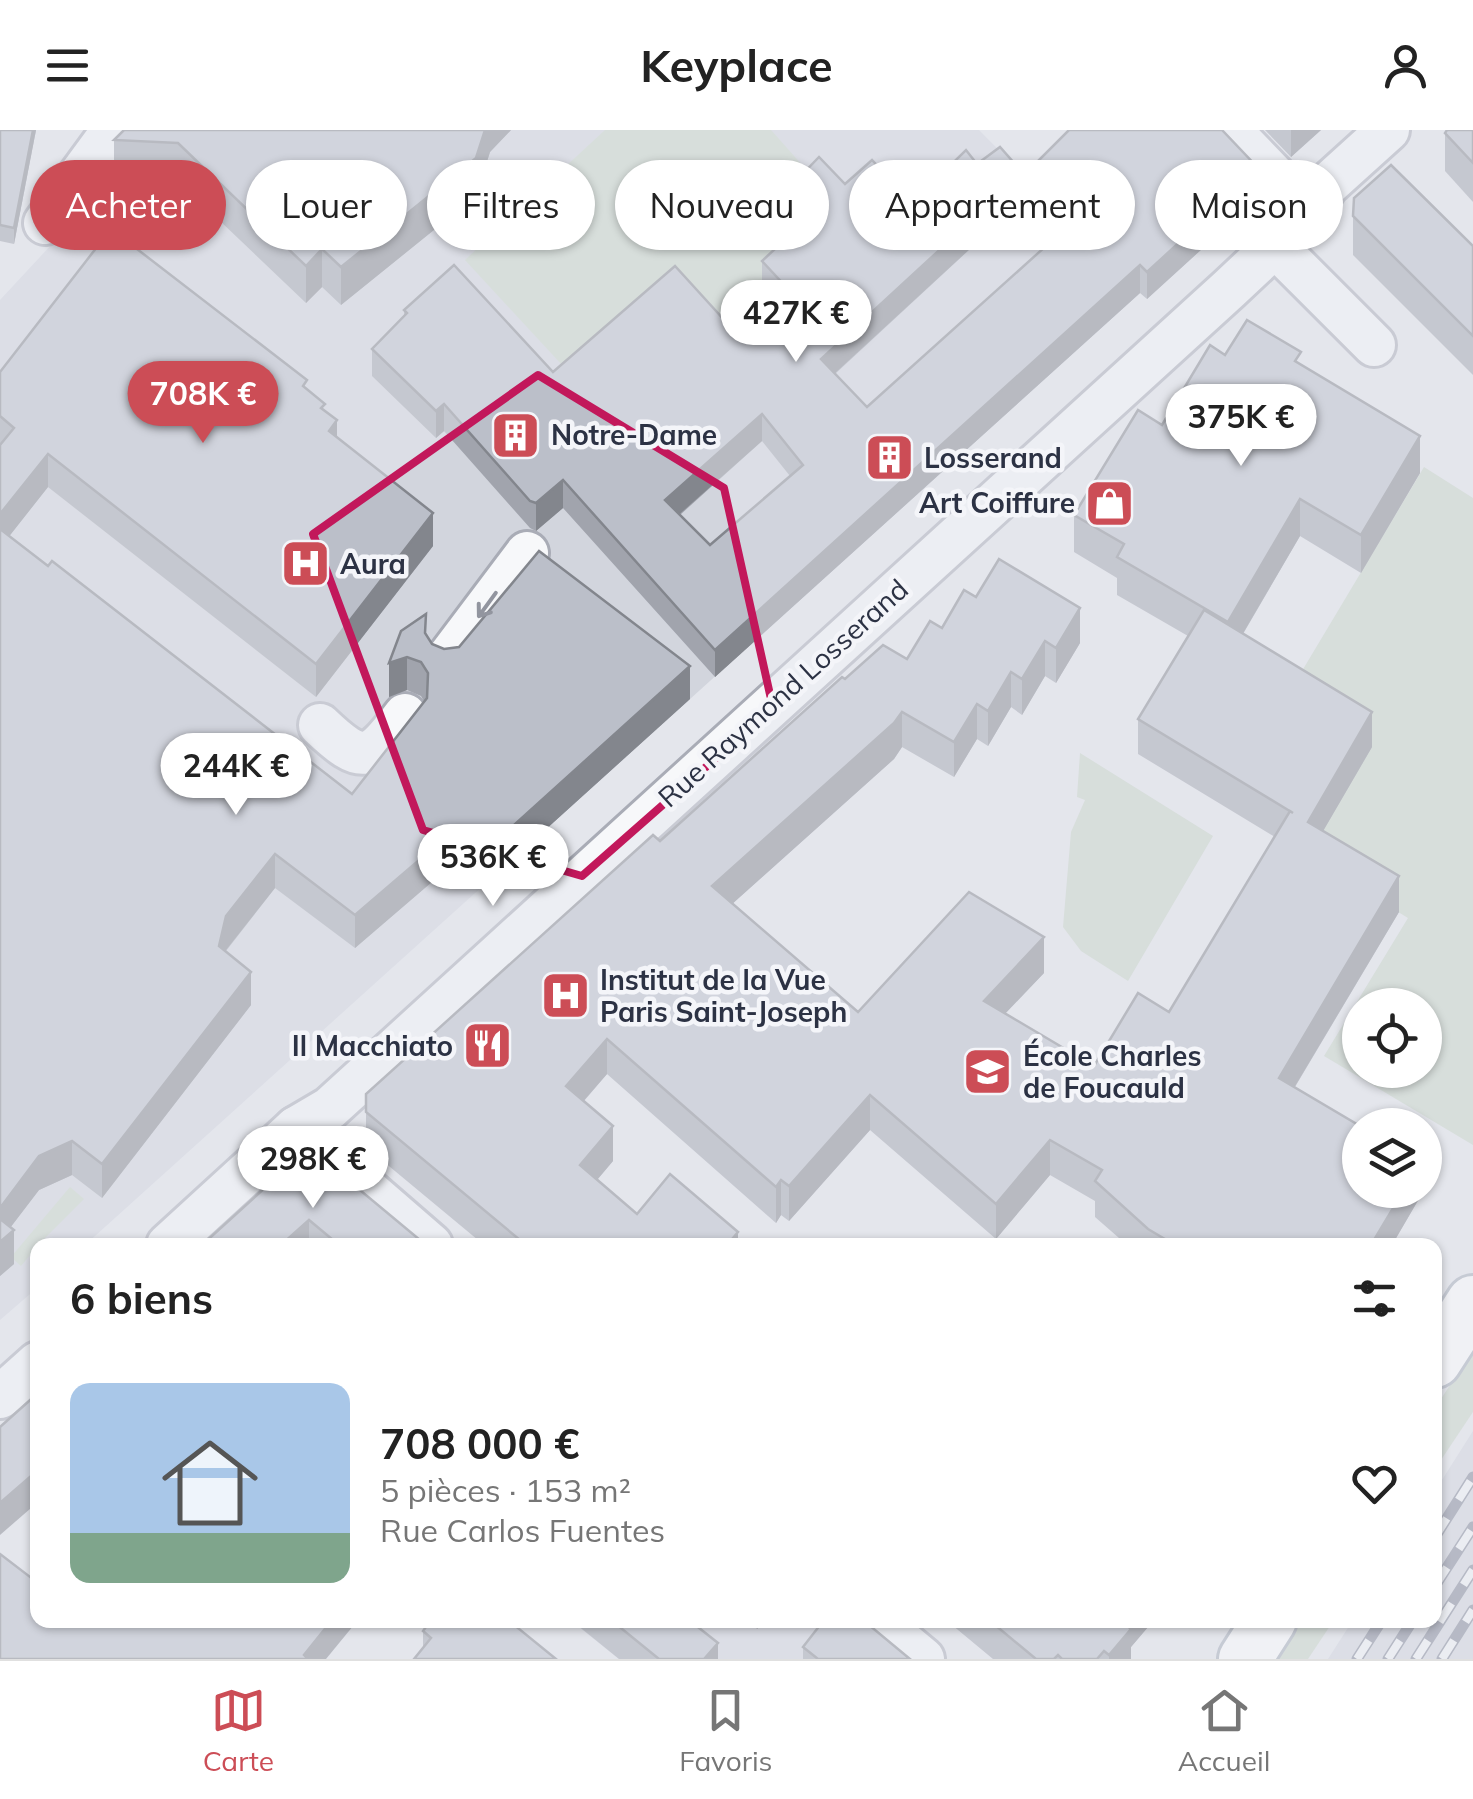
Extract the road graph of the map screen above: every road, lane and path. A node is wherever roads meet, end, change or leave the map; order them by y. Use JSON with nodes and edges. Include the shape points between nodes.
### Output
{"nodes":[{"id":1,"x":109,"y":130,"type":"edge"},
{"id":2,"x":1230,"y":130,"type":"edge"},
{"id":3,"x":1388,"y":130,"type":"edge"},
{"id":4,"x":91,"y":160,"type":"edge"},
{"id":5,"x":1259,"y":160,"type":"edge"},
{"id":6,"x":1343,"y":171,"type":"edge"},
{"id":7,"x":1271,"y":250,"type":"edge"},
{"id":8,"x":1279,"y":250,"type":"edge"},
{"id":9,"x":1374,"y":345,"type":"dead end"},
{"id":10,"x":526,"y":553,"type":"dead end"},
{"id":11,"x":448,"y":658,"type":"edge"},
{"id":12,"x":405,"y":715,"type":"dead end"},
{"id":13,"x":320,"y":725,"type":"dead end"},
{"id":14,"x":296,"y":1128,"type":"junction"},
{"id":15,"x":176,"y":1238,"type":"edge"},
{"id":16,"x":423,"y":1238,"type":"edge"},
{"id":17,"x":1473,"y":1302,"type":"edge"},
{"id":18,"x":1442,"y":1351,"type":"edge"},
{"id":19,"x":30,"y":1370,"type":"edge"},
{"id":20,"x":0,"y":1396,"type":"edge"},
{"id":21,"x":886,"y":1628,"type":"edge"},
{"id":22,"x":1265,"y":1628,"type":"edge"},
{"id":23,"x":923,"y":1659,"type":"edge"},
{"id":24,"x":1245,"y":1659,"type":"edge"}],
"edges":[{"from":1,"to":4,"type":"street"},
{"from":2,"to":5,"type":"street"},
{"from":3,"to":6,"type":"street","name":"Rue Raymond Losserand"},
{"from":7,"to":14,"type":"street","name":"Rue Raymond Losserand","via":[[330,1108]]},
{"from":8,"to":9,"type":"street"},
{"from":10,"to":11,"type":"street","one_way":true},
{"from":12,"to":13,"type":"street","via":[[387,739],[362,754],[344,748]]},
{"from":14,"to":15,"type":"street","name":"Rue Raymond Losserand"},
{"from":14,"to":16,"type":"street"},
{"from":17,"to":18,"type":"main road"},
{"from":19,"to":20,"type":"street"},
{"from":21,"to":23,"type":"street"},
{"from":22,"to":24,"type":"main road"}]}
